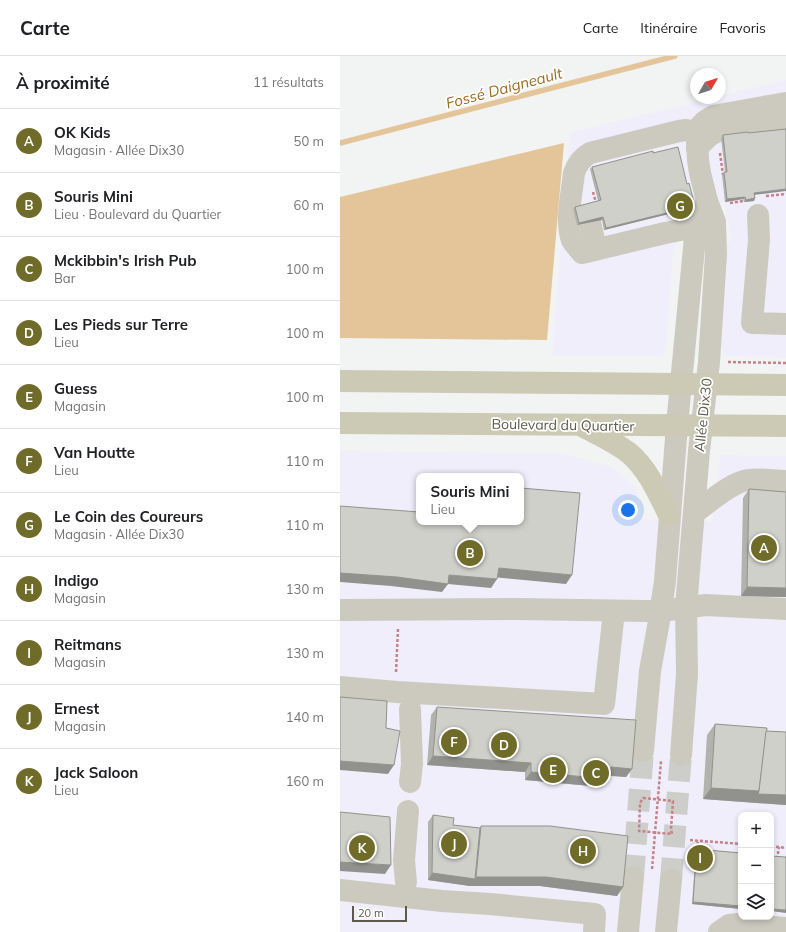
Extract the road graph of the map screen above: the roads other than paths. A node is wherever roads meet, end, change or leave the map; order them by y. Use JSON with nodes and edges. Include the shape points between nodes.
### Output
{"nodes":[{"id":1,"x":786,"y":103,"type":"edge"},
{"id":2,"x":786,"y":123,"type":"edge"},
{"id":3,"x":697,"y":140,"type":"junction"},
{"id":4,"x":576,"y":166,"type":"junction"},
{"id":5,"x":754,"y":204,"type":"edge"},
{"id":6,"x":706,"y":225,"type":"junction"},
{"id":7,"x":596,"y":250,"type":"junction"},
{"id":8,"x":786,"y":324,"type":"edge"},
{"id":9,"x":340,"y":381,"type":"edge"},
{"id":10,"x":681,"y":384,"type":"junction"},
{"id":11,"x":707,"y":385,"type":"junction"},
{"id":12,"x":786,"y":385,"type":"edge"},
{"id":13,"x":340,"y":423,"type":"edge"},
{"id":14,"x":581,"y":425,"type":"junction"},
{"id":15,"x":677,"y":426,"type":"junction"},
{"id":16,"x":702,"y":426,"type":"junction"},
{"id":17,"x":786,"y":426,"type":"edge"},
{"id":18,"x":786,"y":481,"type":"edge"},
{"id":19,"x":694,"y":512,"type":"junction"},
{"id":20,"x":669,"y":515,"type":"junction"},
{"id":21,"x":686,"y":607,"type":"junction"},
{"id":22,"x":786,"y":609,"type":"edge"},
{"id":23,"x":340,"y":610,"type":"edge"},
{"id":24,"x":614,"y":611,"type":"junction"},
{"id":25,"x":661,"y":611,"type":"junction"},
{"id":26,"x":340,"y":687,"type":"edge"},
{"id":27,"x":410,"y":708,"type":"dead end"},
{"id":28,"x":643,"y":751,"type":"tunnel mouth"},
{"id":29,"x":681,"y":755,"type":"tunnel mouth"},
{"id":30,"x":410,"y":782,"type":"dead end"},
{"id":31,"x":408,"y":811,"type":"dead end"},
{"id":32,"x":633,"y":877,"type":"tunnel mouth"},
{"id":33,"x":672,"y":880,"type":"tunnel mouth"},
{"id":34,"x":406,"y":882,"type":"dead end"},
{"id":35,"x":340,"y":890,"type":"edge"},
{"id":36,"x":786,"y":928,"type":"edge"},
{"id":37,"x":594,"y":932,"type":"edge"},
{"id":38,"x":628,"y":932,"type":"edge"},
{"id":39,"x":666,"y":932,"type":"edge"},
{"id":40,"x":719,"y":932,"type":"edge"}],
"edges":[{"from":1,"to":3,"type":"street","via":[[713,116],[700,126]]},
{"from":2,"to":3,"type":"street","via":[[718,131]]},
{"from":3,"to":4,"type":"street","via":[[686,130],[679,131],[590,153],[581,158]]},
{"from":3,"to":6,"type":"street","via":[[698,160],[717,202]]},
{"from":4,"to":7,"type":"street","via":[[591,205]]},
{"from":4,"to":7,"type":"street","via":[[570,210],[570,236],[582,253]]},
{"from":5,"to":8,"type":"street","via":[[759,240],[752,323]]},
{"from":6,"to":7,"type":"street"},
{"from":6,"to":10,"type":"street","name":"Allée Dix30"},
{"from":6,"to":11,"type":"street","name":"Allée Dix30","via":[[716,254]]},
{"from":9,"to":10,"type":"main road"},
{"from":10,"to":11,"type":"main road"},
{"from":10,"to":15,"type":"street","name":"Allée Dix30"},
{"from":11,"to":12,"type":"main road"},
{"from":11,"to":16,"type":"street","name":"Allée Dix30"},
{"from":13,"to":14,"type":"main road","name":"Boulevard du Quartier"},
{"from":14,"to":15,"type":"main road","name":"Boulevard du Quartier"},
{"from":14,"to":20,"type":"main road","via":[[634,458],[645,470]]},
{"from":15,"to":16,"type":"main road","name":"Boulevard du Quartier"},
{"from":15,"to":20,"type":"street","name":"Allée Dix30"},
{"from":16,"to":17,"type":"main road","name":"Boulevard du Quartier"},
{"from":16,"to":19,"type":"street","name":"Allée Dix30"},
{"from":18,"to":19,"type":"street","via":[[742,482]]},
{"from":19,"to":21,"type":"street","name":"Allée Dix30"},
{"from":20,"to":25,"type":"street","name":"Allée Dix30"},
{"from":21,"to":22,"type":"street","via":[[706,605]]},
{"from":21,"to":25,"type":"street"},
{"from":21,"to":29,"type":"street","name":"Allée Dix30","via":[[687,674]]},
{"from":23,"to":24,"type":"street"},
{"from":24,"to":25,"type":"street"},
{"from":24,"to":26,"type":"street","via":[[604,704]]},
{"from":25,"to":28,"type":"street","name":"Allée Dix30","via":[[650,671]]},
{"from":27,"to":30,"type":"street"},
{"from":31,"to":34,"type":"street","via":[[404,860]]},
{"from":32,"to":38,"type":"street"},
{"from":33,"to":39,"type":"street"},
{"from":35,"to":37,"type":"street","via":[[595,914]]},
{"from":36,"to":40,"type":"street","via":[[738,924],[729,925]]}]}
